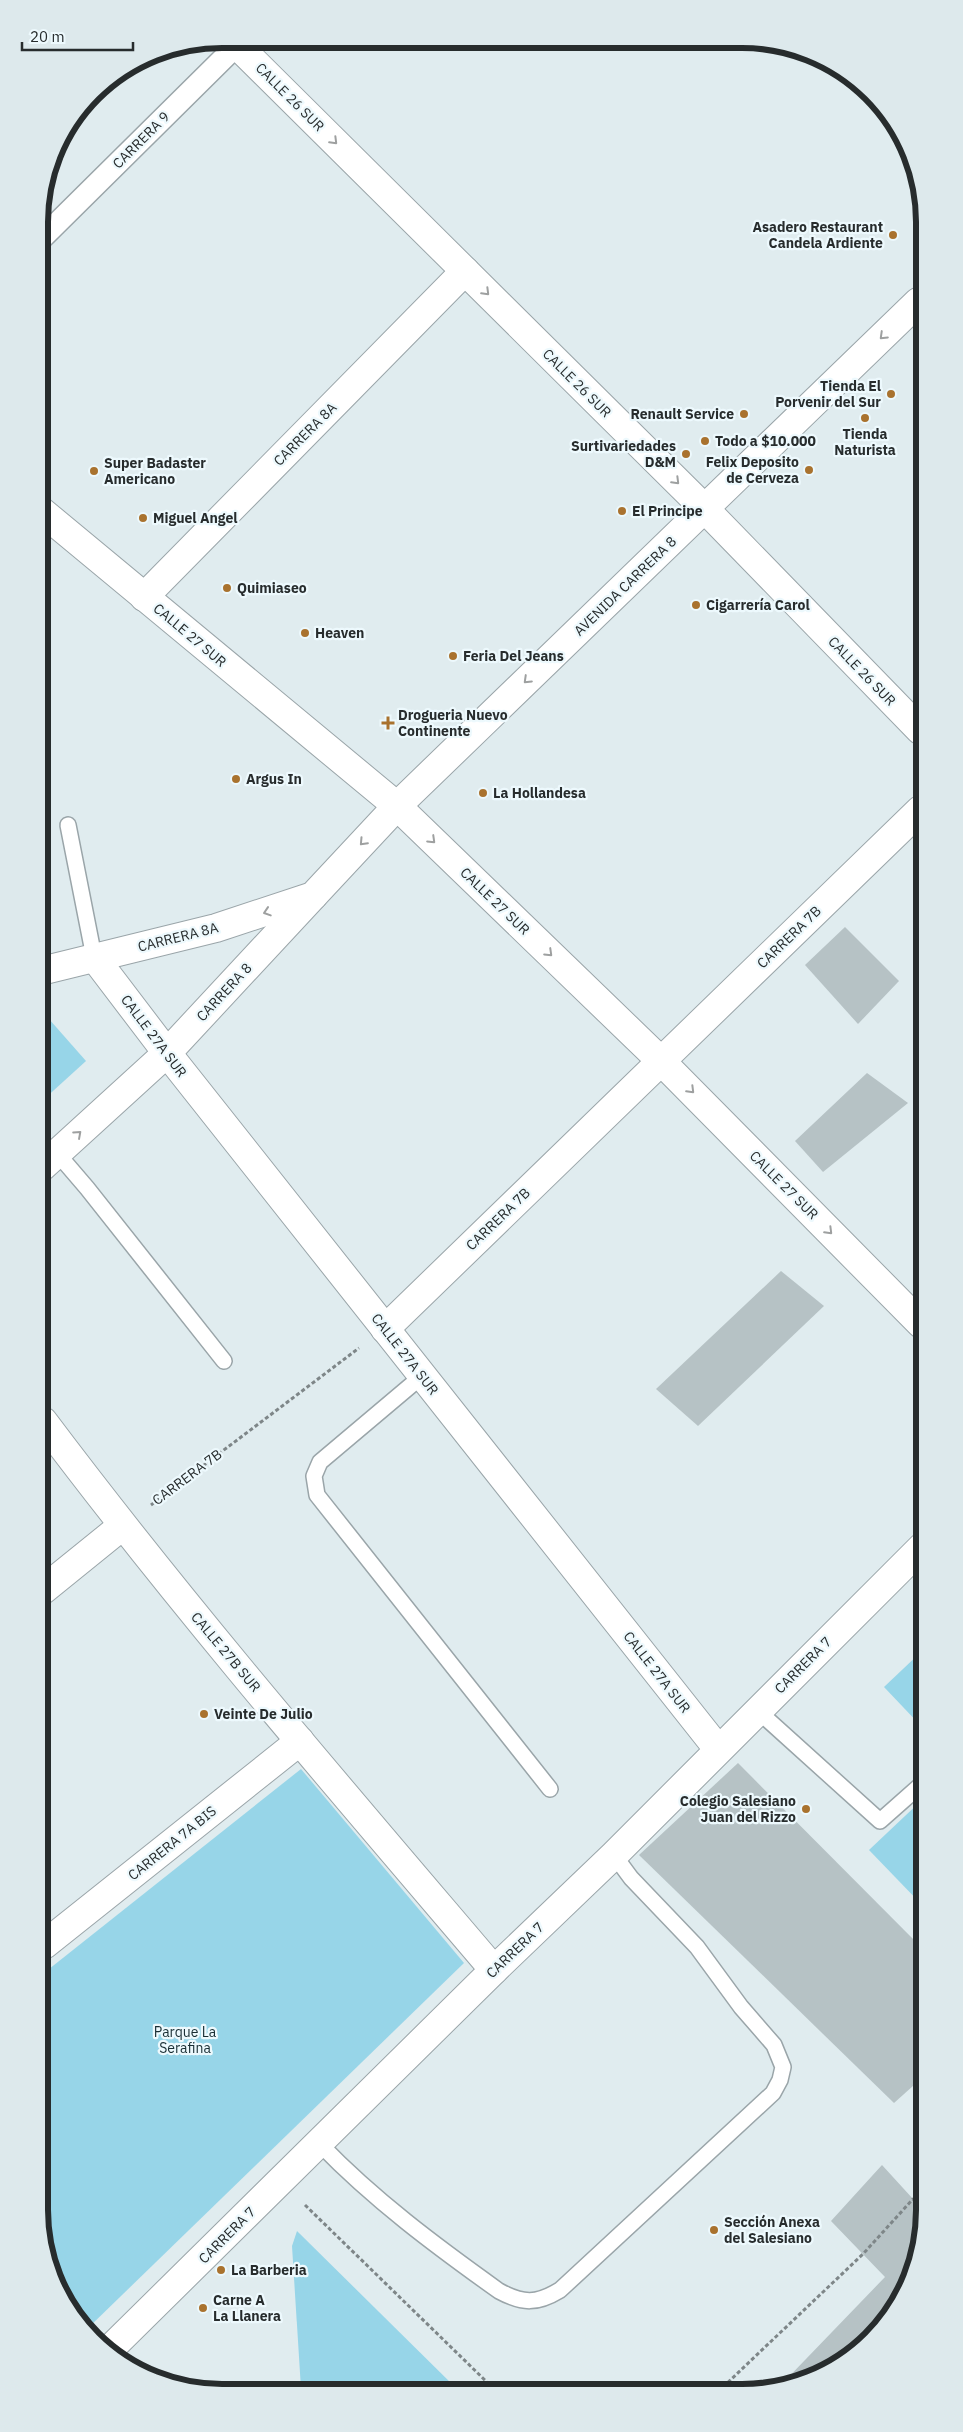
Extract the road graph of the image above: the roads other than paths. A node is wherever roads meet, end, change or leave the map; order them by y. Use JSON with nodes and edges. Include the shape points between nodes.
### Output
{"nodes":[{"id":1,"x":230,"y":48,"type":"edge"},
{"id":2,"x":244,"y":48,"type":"edge"},
{"id":3,"x":48,"y":231,"type":"edge"},
{"id":4,"x":465,"y":271,"type":"junction"},
{"id":5,"x":916,"y":304,"type":"edge"},
{"id":6,"x":705,"y":509,"type":"junction"},
{"id":7,"x":48,"y":517,"type":"edge"},
{"id":8,"x":144,"y":597,"type":"junction"},
{"id":9,"x":916,"y":726,"type":"edge"},
{"id":10,"x":397,"y":806,"type":"junction"},
{"id":11,"x":916,"y":814,"type":"edge"},
{"id":12,"x":68,"y":825,"type":"dead end"},
{"id":13,"x":313,"y":896,"type":"junction"},
{"id":14,"x":94,"y":957,"type":"junction"},
{"id":15,"x":48,"y":969,"type":"edge"},
{"id":16,"x":166,"y":1053,"type":"junction"},
{"id":17,"x":662,"y":1061,"type":"junction"},
{"id":18,"x":49,"y":1160,"type":"edge"},
{"id":19,"x":915,"y":1318,"type":"edge"},
{"id":20,"x":385,"y":1329,"type":"junction"},
{"id":21,"x":224,"y":1361,"type":"dead end"},
{"id":22,"x":422,"y":1376,"type":"junction"},
{"id":23,"x":48,"y":1429,"type":"edge"},
{"id":24,"x":122,"y":1526,"type":"junction"},
{"id":25,"x":915,"y":1554,"type":"edge"},
{"id":26,"x":48,"y":1586,"type":"edge"},
{"id":27,"x":757,"y":1710,"type":"junction"},
{"id":28,"x":300,"y":1741,"type":"junction"},
{"id":29,"x":718,"y":1749,"type":"junction"},
{"id":30,"x":550,"y":1789,"type":"dead end"},
{"id":31,"x":915,"y":1790,"type":"edge"},
{"id":32,"x":614,"y":1855,"type":"junction"},
{"id":33,"x":48,"y":1942,"type":"edge"},
{"id":34,"x":494,"y":1970,"type":"junction"},
{"id":35,"x":320,"y":2144,"type":"junction"},
{"id":36,"x":114,"y":2346,"type":"edge"}],
"edges":[{"from":1,"to":3,"type":"street","name":"CARRERA 9"},
{"from":2,"to":4,"type":"street","name":"CALLE 26 SUR","one_way":true},
{"from":4,"to":6,"type":"street","name":"CALLE 26 SUR","one_way":true},
{"from":4,"to":8,"type":"street","name":"CARRERA 8A"},
{"from":5,"to":6,"type":"street","name":"AVENIDA CARRERA 8","one_way":true},
{"from":6,"to":9,"type":"street","name":"CALLE 26 SUR"},
{"from":6,"to":10,"type":"street","name":"AVENIDA CARRERA 8","one_way":true},
{"from":7,"to":8,"type":"street","name":"CALLE 27 SUR"},
{"from":8,"to":10,"type":"street","name":"CALLE 27 SUR"},
{"from":10,"to":13,"type":"street","name":"CARRERA 8","one_way":true},
{"from":10,"to":17,"type":"street","name":"CALLE 27 SUR","one_way":true},
{"from":11,"to":17,"type":"street","name":"CARRERA 7B"},
{"from":12,"to":14,"type":"lane"},
{"from":13,"to":14,"type":"street","name":"CARRERA 8A","one_way":true,"via":[[216,928]]},
{"from":13,"to":16,"type":"street","name":"CARRERA 8"},
{"from":14,"to":15,"type":"street","name":"CARRERA 8A"},
{"from":14,"to":16,"type":"street","name":"CALLE 27A SUR"},
{"from":18,"to":16,"type":"street","name":"CARRERA 8","one_way":true},
{"from":16,"to":20,"type":"street","name":"CALLE 27A SUR"},
{"from":17,"to":19,"type":"street","name":"CALLE 27 SUR","one_way":true},
{"from":17,"to":20,"type":"street","name":"CARRERA 7B"},
{"from":18,"to":21,"type":"lane","via":[[87,1188]]},
{"from":20,"to":22,"type":"street","name":"CALLE 27A SUR"},
{"from":22,"to":29,"type":"street","name":"CALLE 27A SUR"},
{"from":22,"to":30,"type":"lane","via":[[320,1462],[314,1476],[317,1495]]},
{"from":23,"to":24,"type":"street","name":"CALLE 27B SUR"},
{"from":24,"to":26,"type":"street"},
{"from":24,"to":28,"type":"street","name":"CALLE 27B SUR"},
{"from":25,"to":27,"type":"street","name":"CARRERA 7"},
{"from":27,"to":29,"type":"street","name":"CARRERA 7"},
{"from":27,"to":31,"type":"lane","via":[[880,1821]]},
{"from":28,"to":33,"type":"street","name":"CARRERA 7A BIS"},
{"from":28,"to":34,"type":"street","name":"CALLE 27B SUR"},
{"from":29,"to":32,"type":"street","name":"CARRERA 7"},
{"from":32,"to":34,"type":"street","name":"CARRERA 7"},
{"from":32,"to":35,"type":"lane","via":[[631,1878],[697,1947],[774,2045],[783,2067],[773,2093],[560,2290],[530,2302],[514,2299],[499,2291],[407,2224],[352,2178]]},
{"from":34,"to":35,"type":"street","name":"CARRERA 7"},
{"from":35,"to":36,"type":"street","name":"CARRERA 7"}]}
